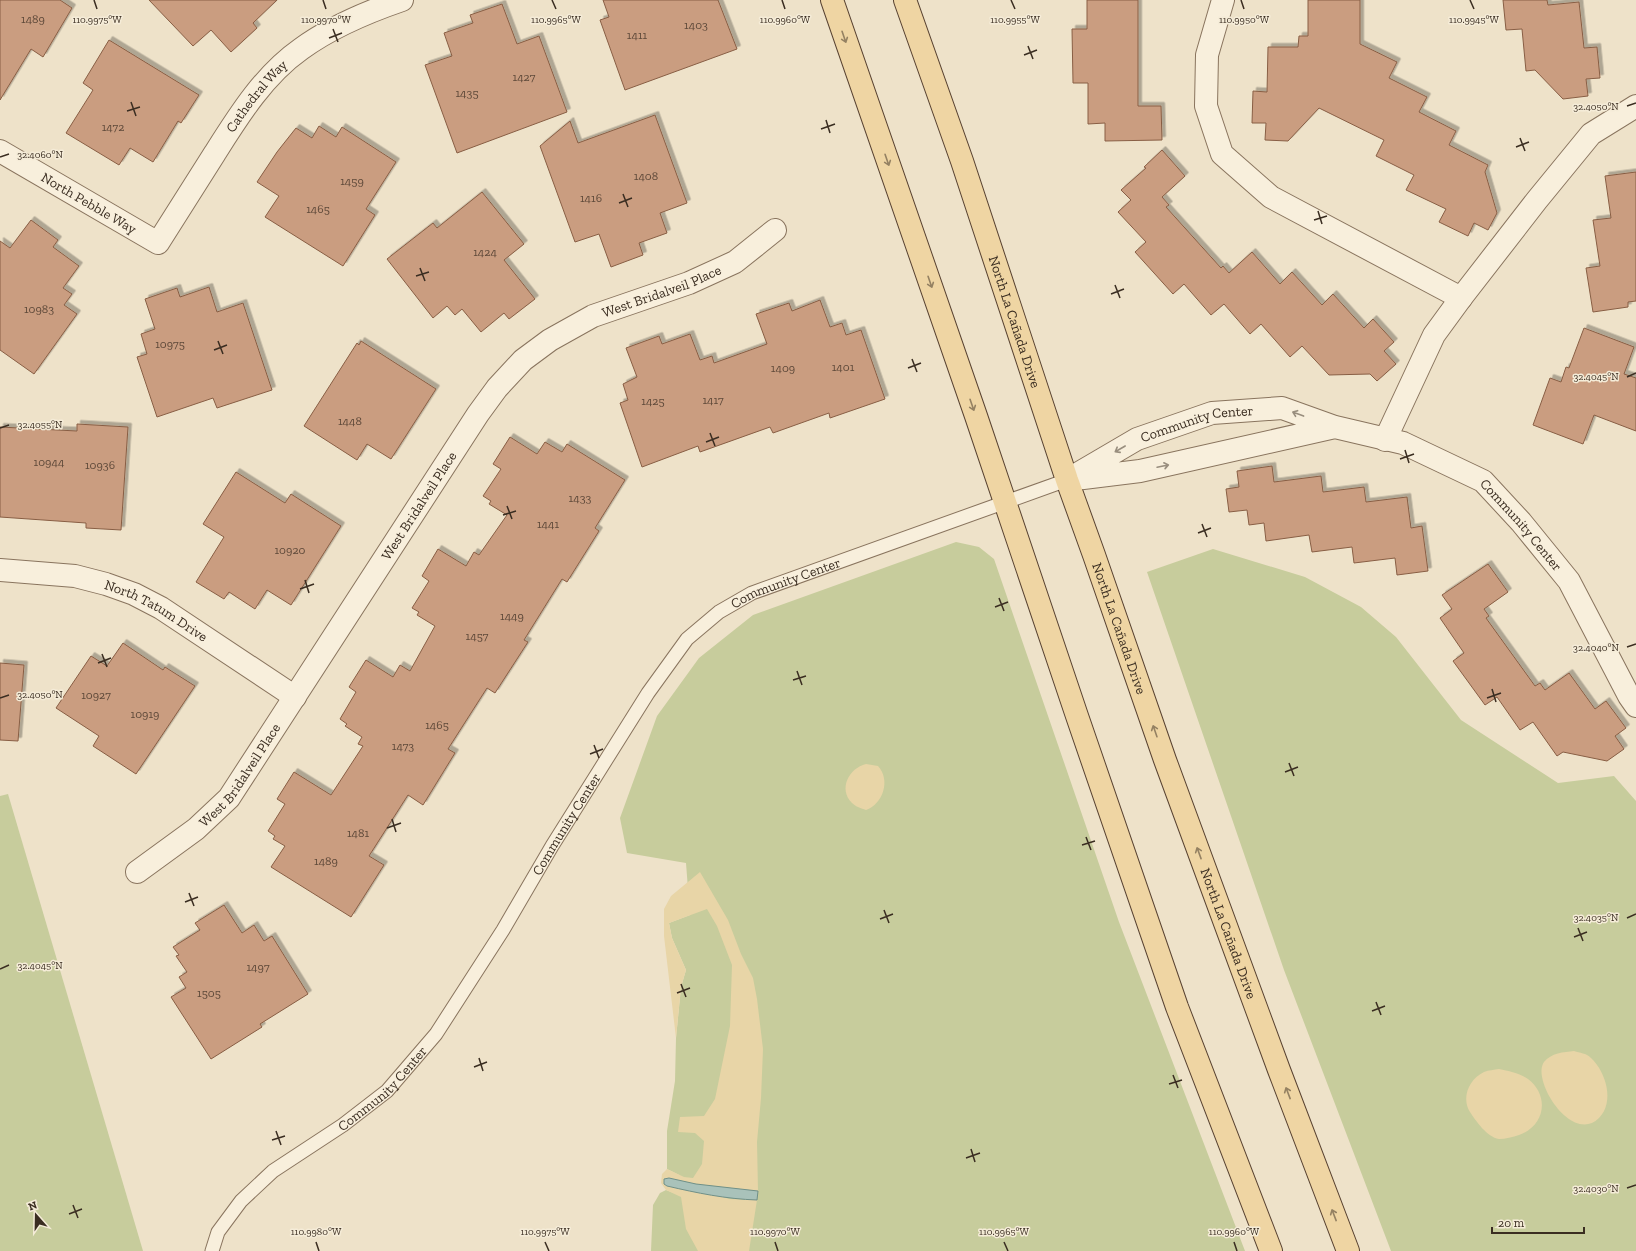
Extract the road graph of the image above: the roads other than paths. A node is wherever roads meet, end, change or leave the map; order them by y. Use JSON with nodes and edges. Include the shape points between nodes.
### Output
{"nodes":[{"id":1,"x":402,"y":0,"type":"edge"},
{"id":2,"x":832,"y":0,"type":"edge"},
{"id":3,"x":905,"y":0,"type":"edge"},
{"id":4,"x":1223,"y":0,"type":"edge"},
{"id":5,"x":1636,"y":106,"type":"edge"},
{"id":6,"x":0,"y":151,"type":"edge"},
{"id":7,"x":776,"y":230,"type":"dead end"},
{"id":8,"x":158,"y":243,"type":"joint"},
{"id":9,"x":1461,"y":298,"type":"junction"},
{"id":10,"x":1335,"y":427,"type":"junction"},
{"id":11,"x":1385,"y":440,"type":"junction"},
{"id":12,"x":1067,"y":480,"type":"junction"},
{"id":13,"x":1005,"y":502,"type":"junction"},
{"id":14,"x":0,"y":570,"type":"edge"},
{"id":15,"x":294,"y":697,"type":"junction"},
{"id":16,"x":1636,"y":706,"type":"edge"},
{"id":17,"x":137,"y":872,"type":"dead end"},
{"id":18,"x":212,"y":1251,"type":"edge"},
{"id":19,"x":1271,"y":1251,"type":"edge"},
{"id":20,"x":1348,"y":1251,"type":"edge"}],
"edges":[{"from":1,"to":8,"type":"street","name":"Cathedral Way","via":[[334,29],[301,48],[276,69],[253,96]]},
{"from":2,"to":13,"type":"main road","one_way":true},
{"from":3,"to":12,"type":"main road","name":"North La Cañada Drive","via":[[962,161]]},
{"from":4,"to":9,"type":"street","via":[[1207,55],[1206,106],[1222,154],[1271,197]]},
{"from":5,"to":9,"type":"street","via":[[1591,134],[1536,200]]},
{"from":6,"to":8,"type":"street","name":"North Pebble Way"},
{"from":7,"to":15,"type":"street","name":"West Bridalveil Place","via":[[735,262],[689,283],[593,316],[550,340],[523,360],[497,388],[478,414]]},
{"from":9,"to":11,"type":"street","via":[[1434,335]]},
{"from":10,"to":11,"type":"street","name":"Community Center"},
{"from":12,"to":10,"type":"street","name":"Community Center","one_way":true,"via":[[1140,470]]},
{"from":10,"to":12,"type":"street","name":"Community Center","one_way":true,"via":[[1282,408],[1212,413],[1137,439]]},
{"from":11,"to":16,"type":"street","name":"Community Center","via":[[1403,443],[1484,481],[1569,581]]},
{"from":12,"to":13,"type":"lane","name":"Community Center"},
{"from":20,"to":12,"type":"main road","name":"North La Cañada Drive","one_way":true,"via":[[1165,760]]},
{"from":13,"to":18,"type":"lane","name":"Community Center","via":[[752,593],[719,612],[687,639],[648,693],[436,1034],[387,1091],[343,1126],[273,1171],[241,1201],[218,1232]]},
{"from":13,"to":19,"type":"main road","via":[[1177,1007]]},
{"from":14,"to":15,"type":"street","name":"North Tatum Drive","via":[[75,576],[134,594],[161,608]]},
{"from":15,"to":17,"type":"street","name":"West Bridalveil Place","via":[[229,798],[196,829]]}]}
